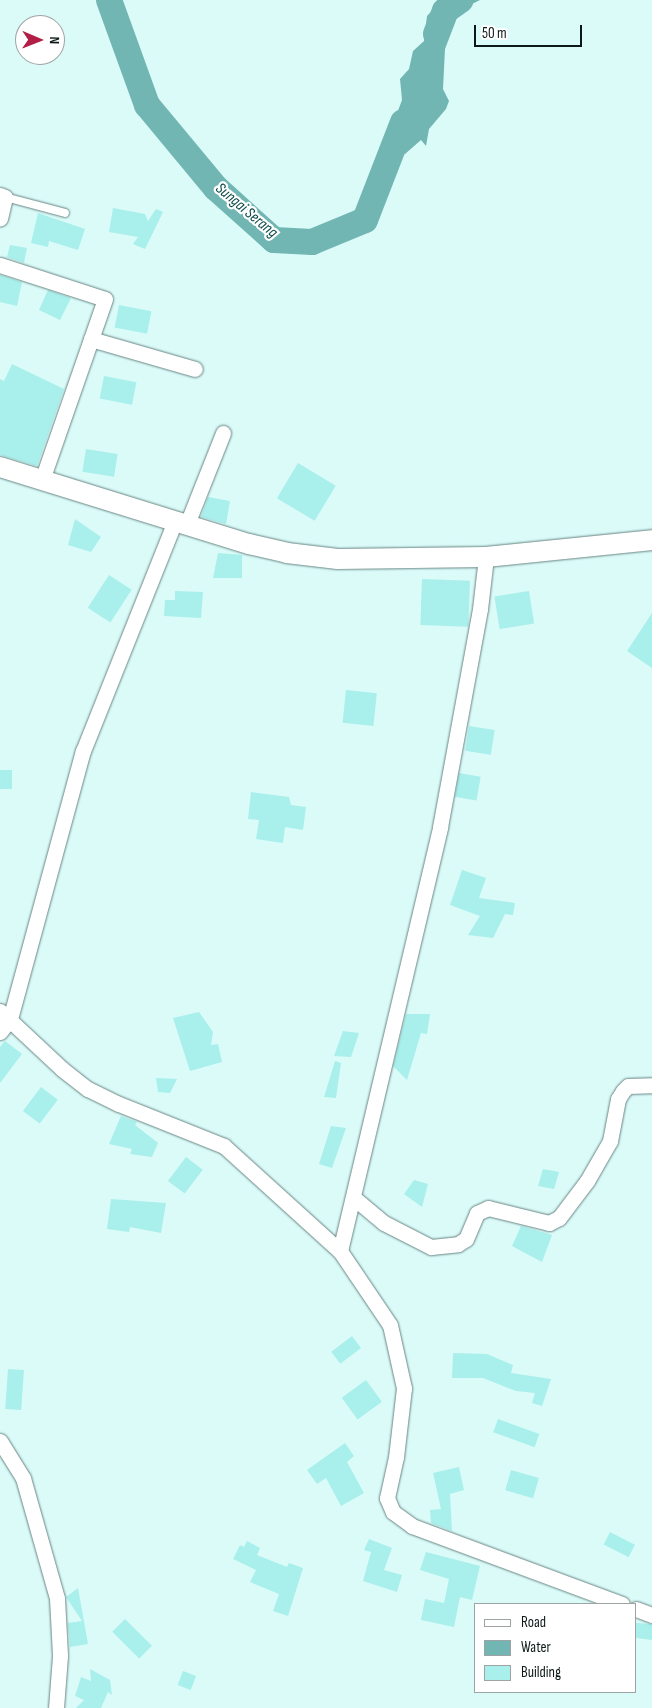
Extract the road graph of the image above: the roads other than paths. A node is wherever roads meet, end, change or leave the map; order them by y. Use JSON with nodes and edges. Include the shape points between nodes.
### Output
{"nodes":[{"id":1,"x":3,"y":196,"type":"edge"},
{"id":2,"x":65,"y":213,"type":"dead end"},
{"id":3,"x":0,"y":218,"type":"edge"},
{"id":4,"x":0,"y":265,"type":"edge"},
{"id":5,"x":91,"y":339,"type":"junction"},
{"id":6,"x":194,"y":369,"type":"dead end"},
{"id":7,"x":223,"y":433,"type":"dead end"},
{"id":8,"x":0,"y":467,"type":"edge"},
{"id":9,"x":42,"y":480,"type":"junction"},
{"id":10,"x":181,"y":523,"type":"junction"},
{"id":11,"x":652,"y":540,"type":"edge"},
{"id":12,"x":486,"y":557,"type":"junction"},
{"id":13,"x":5,"y":1015,"type":"edge"},
{"id":14,"x":0,"y":1032,"type":"edge"},
{"id":15,"x":652,"y":1085,"type":"edge"},
{"id":16,"x":354,"y":1198,"type":"junction"},
{"id":17,"x":340,"y":1251,"type":"junction"},
{"id":18,"x":0,"y":1441,"type":"edge"},
{"id":19,"x":619,"y":1603,"type":"edge"},
{"id":20,"x":637,"y":1609,"type":"edge"},
{"id":21,"x":652,"y":1615,"type":"edge"},
{"id":22,"x":56,"y":1708,"type":"edge"}],
"edges":[{"from":1,"to":2,"type":"lane"},
{"from":1,"to":3,"type":"street"},
{"from":4,"to":5,"type":"street","via":[[105,299]]},
{"from":5,"to":6,"type":"street"},
{"from":5,"to":9,"type":"street"},
{"from":7,"to":10,"type":"street"},
{"from":8,"to":9,"type":"street"},
{"from":9,"to":10,"type":"street"},
{"from":10,"to":12,"type":"street","via":[[249,544],[330,558]]},
{"from":10,"to":13,"type":"street","via":[[83,751]]},
{"from":11,"to":12,"type":"street"},
{"from":12,"to":16,"type":"street","via":[[480,609],[440,827]]},
{"from":13,"to":14,"type":"street"},
{"from":13,"to":17,"type":"street","via":[[88,1089],[224,1146]]},
{"from":15,"to":16,"type":"street","via":[[628,1086],[623,1091],[618,1099],[610,1141],[587,1181],[559,1218],[549,1223],[488,1208],[477,1213],[466,1239],[458,1244],[431,1247],[384,1223]]},
{"from":16,"to":17,"type":"street"},
{"from":17,"to":19,"type":"street","via":[[390,1325],[404,1388],[396,1457],[387,1498],[393,1512],[412,1526]]},
{"from":18,"to":22,"type":"street","via":[[23,1478],[58,1598],[60,1656]]},
{"from":20,"to":21,"type":"street"}]}
